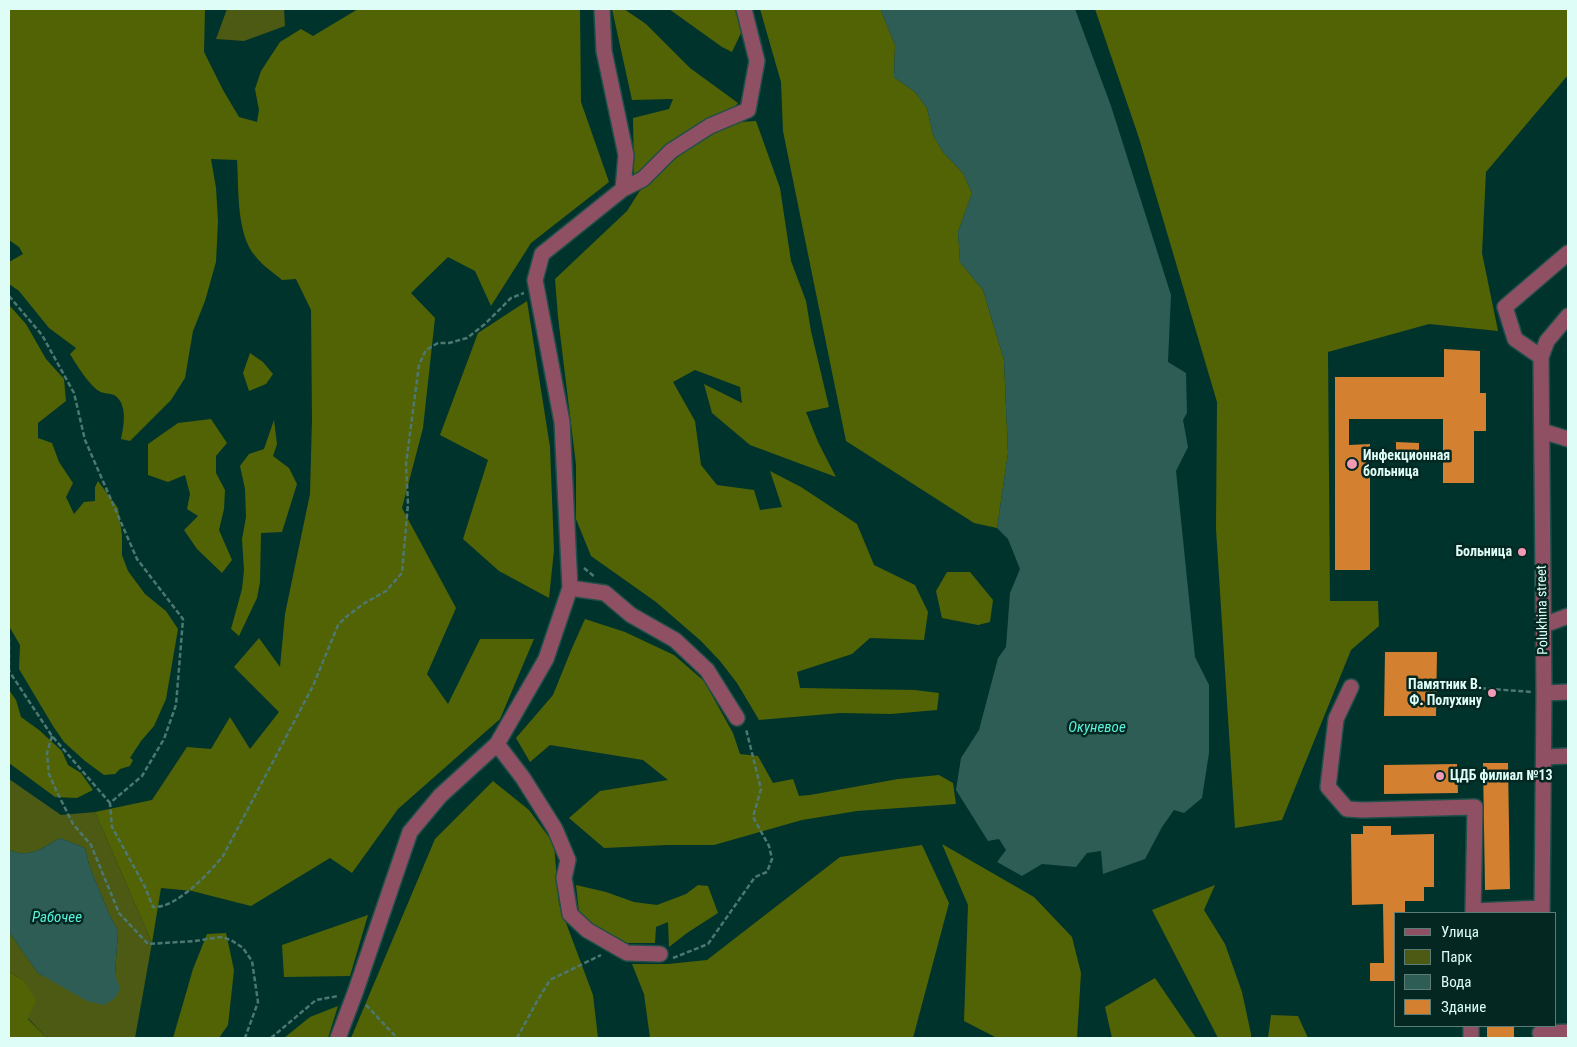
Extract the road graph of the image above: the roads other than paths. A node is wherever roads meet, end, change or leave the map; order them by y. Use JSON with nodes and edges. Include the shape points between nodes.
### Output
{"nodes":[{"id":1,"x":602,"y":9,"type":"edge"},
{"id":2,"x":744,"y":9,"type":"edge"},
{"id":3,"x":624,"y":189,"type":"junction"},
{"id":4,"x":1568,"y":252,"type":"edge"},
{"id":5,"x":1568,"y":316,"type":"edge"},
{"id":6,"x":1540,"y":357,"type":"junction"},
{"id":7,"x":1542,"y":432,"type":"junction"},
{"id":8,"x":1568,"y":439,"type":"edge"},
{"id":9,"x":570,"y":588,"type":"junction"},
{"id":10,"x":1568,"y":616,"type":"edge"},
{"id":11,"x":1544,"y":625,"type":"junction"},
{"id":12,"x":1351,"y":687,"type":"dead end"},
{"id":13,"x":1568,"y":692,"type":"edge"},
{"id":14,"x":1544,"y":693,"type":"junction"},
{"id":15,"x":740,"y":721,"type":"road end"},
{"id":16,"x":497,"y":744,"type":"junction"},
{"id":17,"x":1568,"y":756,"type":"edge"},
{"id":18,"x":1544,"y":757,"type":"junction"},
{"id":19,"x":1542,"y":911,"type":"edge"},
{"id":20,"x":1473,"y":912,"type":"edge"},
{"id":21,"x":663,"y":956,"type":"road end"},
{"id":22,"x":1540,"y":1032,"type":"edge"},
{"id":23,"x":1568,"y":1032,"type":"edge"},
{"id":24,"x":338,"y":1038,"type":"edge"}],
"edges":[{"from":1,"to":3,"type":"street","via":[[604,51],[626,156]]},
{"from":2,"to":3,"type":"street","via":[[757,61],[748,110],[710,126],[671,151],[642,179]]},
{"from":3,"to":9,"type":"street","via":[[542,254],[535,280],[562,422]]},
{"from":4,"to":6,"type":"street","via":[[1505,307],[1515,339]]},
{"from":5,"to":6,"type":"street","name":"Polukhina street","via":[[1546,341]]},
{"from":6,"to":7,"type":"street","name":"Polukhina street"},
{"from":7,"to":8,"type":"street"},
{"from":7,"to":11,"type":"street","name":"Polukhina street"},
{"from":9,"to":15,"type":"street","via":[[604,593],[631,615],[675,640],[707,670]]},
{"from":9,"to":16,"type":"street","via":[[546,659]]},
{"from":10,"to":11,"type":"street"},
{"from":11,"to":14,"type":"street","name":"Polukhina street"},
{"from":12,"to":20,"type":"street","via":[[1336,719],[1328,787],[1347,809],[1475,807]]},
{"from":13,"to":14,"type":"street"},
{"from":14,"to":18,"type":"street","name":"Polukhina street"},
{"from":16,"to":21,"type":"street","via":[[555,829],[568,860],[564,878],[570,914],[587,930],[627,953]]},
{"from":16,"to":24,"type":"street","via":[[440,796],[410,832]]},
{"from":17,"to":18,"type":"street"},
{"from":18,"to":19,"type":"street","name":"Polukhina street"},
{"from":19,"to":20,"type":"street"},
{"from":22,"to":23,"type":"street"}]}
